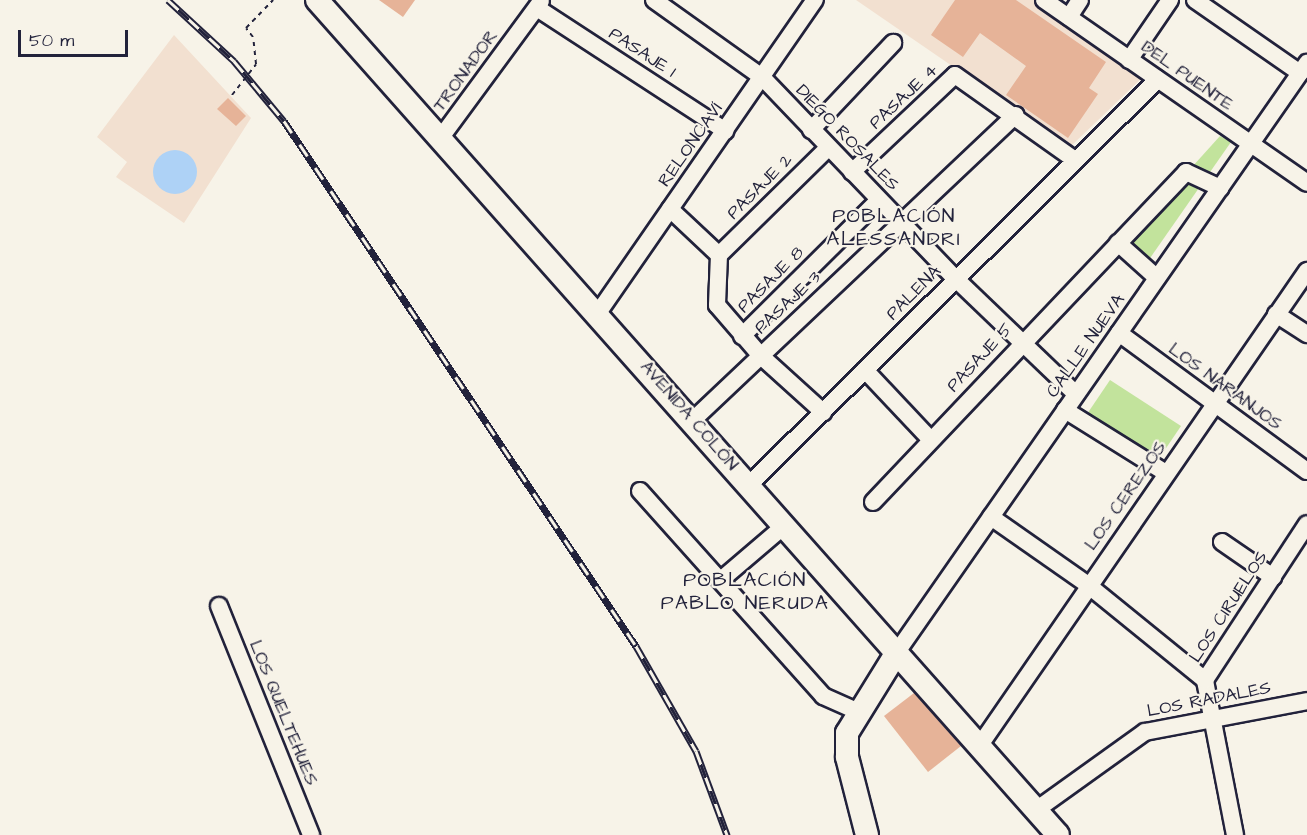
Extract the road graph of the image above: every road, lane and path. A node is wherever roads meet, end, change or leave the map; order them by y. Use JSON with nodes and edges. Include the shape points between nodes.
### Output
{"nodes":[{"id":1,"x":273,"y":0,"type":"edge"},
{"id":2,"x":317,"y":0,"type":"edge"},
{"id":3,"x":654,"y":0,"type":"edge"},
{"id":4,"x":815,"y":0,"type":"edge"},
{"id":5,"x":1044,"y":0,"type":"edge"},
{"id":6,"x":1080,"y":0,"type":"edge"},
{"id":7,"x":1170,"y":0,"type":"edge"},
{"id":8,"x":1195,"y":0,"type":"edge"},
{"id":9,"x":539,"y":4,"type":"edge"},
{"id":10,"x":1069,"y":17,"type":"junction"},
{"id":11,"x":893,"y":44,"type":"dead end"},
{"id":12,"x":1129,"y":60,"type":"junction"},
{"id":13,"x":1304,"y":68,"type":"edge"},
{"id":14,"x":762,"y":77,"type":"junction"},
{"id":15,"x":1158,"y":80,"type":"junction"},
{"id":16,"x":232,"y":95,"type":"dead end"},
{"id":17,"x":1015,"y":115,"type":"junction"},
{"id":18,"x":811,"y":130,"type":"junction"},
{"id":19,"x":726,"y":131,"type":"junction"},
{"id":20,"x":442,"y":136,"type":"junction"},
{"id":21,"x":1251,"y":144,"type":"junction"},
{"id":22,"x":828,"y":148,"type":"junction"},
{"id":23,"x":1075,"y":160,"type":"junction"},
{"id":24,"x":852,"y":172,"type":"junction"},
{"id":25,"x":1307,"y":183,"type":"edge"},
{"id":26,"x":1220,"y":189,"type":"junction"},
{"id":27,"x":879,"y":200,"type":"junction"},
{"id":28,"x":670,"y":209,"type":"junction"},
{"id":29,"x":901,"y":223,"type":"junction"},
{"id":30,"x":1118,"y":243,"type":"junction"},
{"id":31,"x":719,"y":255,"type":"junction"},
{"id":32,"x":1307,"y":272,"type":"edge"},
{"id":33,"x":1157,"y":278,"type":"junction"},
{"id":34,"x":956,"y":279,"type":"junction"},
{"id":35,"x":598,"y":313,"type":"junction"},
{"id":36,"x":1276,"y":314,"type":"junction"},
{"id":37,"x":1119,"y":333,"type":"junction"},
{"id":38,"x":1307,"y":334,"type":"edge"},
{"id":39,"x":742,"y":336,"type":"junction"},
{"id":40,"x":1022,"y":341,"type":"junction"},
{"id":41,"x":761,"y":356,"type":"junction"},
{"id":42,"x":865,"y":370,"type":"junction"},
{"id":43,"x":1076,"y":394,"type":"junction"},
{"id":44,"x":1213,"y":403,"type":"junction"},
{"id":45,"x":1065,"y":410,"type":"junction"},
{"id":46,"x":823,"y":412,"type":"junction"},
{"id":47,"x":693,"y":420,"type":"junction"},
{"id":48,"x":931,"y":440,"type":"junction"},
{"id":49,"x":1307,"y":471,"type":"edge"},
{"id":50,"x":1166,"y":473,"type":"junction"},
{"id":51,"x":750,"y":484,"type":"junction"},
{"id":52,"x":640,"y":491,"type":"dead end"},
{"id":53,"x":873,"y":502,"type":"dead end"},
{"id":54,"x":991,"y":517,"type":"junction"},
{"id":55,"x":1307,"y":524,"type":"edge"},
{"id":56,"x":784,"y":526,"type":"junction"},
{"id":57,"x":1222,"y":542,"type":"dead end"},
{"id":58,"x":1273,"y":577,"type":"junction"},
{"id":59,"x":722,"y":579,"type":"junction"},
{"id":60,"x":1088,"y":585,"type":"junction"},
{"id":61,"x":219,"y":606,"type":"dead end"},
{"id":62,"x":897,"y":652,"type":"junction"},
{"id":63,"x":1205,"y":680,"type":"junction"},
{"id":64,"x":1307,"y":701,"type":"edge"},
{"id":65,"x":857,"y":711,"type":"junction"},
{"id":66,"x":1211,"y":717,"type":"junction"},
{"id":67,"x":980,"y":745,"type":"junction"},
{"id":68,"x":1036,"y":810,"type":"junction"},
{"id":69,"x":311,"y":835,"type":"edge"},
{"id":70,"x":867,"y":835,"type":"edge"},
{"id":71,"x":1058,"y":835,"type":"edge"},
{"id":72,"x":1235,"y":835,"type":"edge"}],
"edges":[{"from":1,"to":16,"type":"path","via":[[246,28],[256,64]]},
{"from":2,"to":20,"type":"main road","name":"AVENIDA COLÓN"},
{"from":3,"to":14,"type":"street","name":"DIEGO ROSALES"},
{"from":4,"to":14,"type":"street","name":"RELONCAVÍ"},
{"from":5,"to":10,"type":"street","name":"DEL PUENTE"},
{"from":6,"to":10,"type":"street"},
{"from":7,"to":12,"type":"street"},
{"from":8,"to":13,"type":"street"},
{"from":9,"to":19,"type":"street","name":"PASAJE 1"},
{"from":9,"to":20,"type":"street","name":"TRONADOR"},
{"from":10,"to":12,"type":"street","name":"DEL PUENTE"},
{"from":11,"to":18,"type":"street"},
{"from":12,"to":15,"type":"street","name":"DEL PUENTE"},
{"from":13,"to":21,"type":"street","name":"CALLE NUEVA"},
{"from":14,"to":18,"type":"street","name":"DIEGO ROSALES"},
{"from":14,"to":19,"type":"street","name":"RELONCAVÍ"},
{"from":15,"to":21,"type":"street","name":"DEL PUENTE"},
{"from":15,"to":23,"type":"street","name":"PALENA"},
{"from":17,"to":23,"type":"street"},
{"from":17,"to":24,"type":"street","name":"PASAJE 4","via":[[956,75]]},
{"from":17,"to":29,"type":"street","name":"PASAJE 3"},
{"from":18,"to":22,"type":"street","name":"DIEGO ROSALES"},
{"from":19,"to":28,"type":"street","name":"RELONCAVÍ"},
{"from":20,"to":35,"type":"main road","name":"AVENIDA COLÓN"},
{"from":21,"to":25,"type":"street","name":"DEL PUENTE"},
{"from":21,"to":26,"type":"street","name":"CALLE NUEVA"},
{"from":22,"to":24,"type":"street","name":"DIEGO ROSALES"},
{"from":22,"to":31,"type":"street","name":"PASAJE 2"},
{"from":23,"to":34,"type":"street","name":"PALENA"},
{"from":24,"to":27,"type":"street","name":"DIEGO ROSALES"},
{"from":26,"to":30,"type":"street","name":"PASAJE 5","via":[[1186,172]]},
{"from":26,"to":33,"type":"street","name":"CALLE NUEVA"},
{"from":27,"to":29,"type":"street","name":"DIEGO ROSALES"},
{"from":27,"to":39,"type":"street","name":"PASAJE 8"},
{"from":28,"to":31,"type":"street"},
{"from":28,"to":35,"type":"street","name":"RELONCAVÍ"},
{"from":29,"to":34,"type":"street","name":"DIEGO ROSALES"},
{"from":29,"to":41,"type":"street","name":"PASAJE 3"},
{"from":30,"to":33,"type":"street"},
{"from":30,"to":40,"type":"street","name":"PASAJE 5"},
{"from":31,"to":39,"type":"street","via":[[717,305]]},
{"from":32,"to":36,"type":"street","name":"LOS CEREZOS"},
{"from":33,"to":37,"type":"street","name":"CALLE NUEVA"},
{"from":34,"to":40,"type":"street","name":"DIEGO ROSALES"},
{"from":34,"to":42,"type":"street","name":"PALENA"},
{"from":35,"to":47,"type":"main road","name":"AVENIDA COLÓN"},
{"from":36,"to":38,"type":"street"},
{"from":36,"to":44,"type":"street","name":"LOS CEREZOS"},
{"from":37,"to":43,"type":"street","name":"CALLE NUEVA"},
{"from":37,"to":44,"type":"street","name":"LOS NARANJOS"},
{"from":39,"to":41,"type":"street"},
{"from":40,"to":43,"type":"street","name":"DIEGO ROSALES"},
{"from":40,"to":48,"type":"street","name":"PASAJE 5"},
{"from":41,"to":46,"type":"street"},
{"from":41,"to":47,"type":"street","name":"PASAJE 3"},
{"from":42,"to":46,"type":"street","name":"PALENA"},
{"from":42,"to":48,"type":"street"},
{"from":43,"to":45,"type":"street","name":"CALLE NUEVA"},
{"from":44,"to":49,"type":"street","name":"LOS NARANJOS"},
{"from":44,"to":50,"type":"street","name":"LOS CEREZOS"},
{"from":45,"to":50,"type":"street"},
{"from":45,"to":54,"type":"street","name":"CALLE NUEVA"},
{"from":46,"to":51,"type":"street","name":"PALENA"},
{"from":47,"to":51,"type":"main road","name":"AVENIDA COLÓN"},
{"from":48,"to":53,"type":"street","name":"PASAJE 5"},
{"from":50,"to":60,"type":"street","name":"LOS CEREZOS"},
{"from":51,"to":56,"type":"main road","name":"AVENIDA COLÓN"},
{"from":52,"to":59,"type":"street"},
{"from":54,"to":60,"type":"street"},
{"from":54,"to":62,"type":"street","name":"CALLE NUEVA"},
{"from":55,"to":58,"type":"street","name":"LOS CIRUELOS"},
{"from":56,"to":59,"type":"street"},
{"from":56,"to":62,"type":"main road","name":"AVENIDA COLÓN"},
{"from":57,"to":58,"type":"street"},
{"from":58,"to":63,"type":"street","name":"LOS CIRUELOS"},
{"from":59,"to":65,"type":"street","via":[[823,696]]},
{"from":60,"to":63,"type":"street"},
{"from":60,"to":67,"type":"street","name":"LOS CEREZOS"},
{"from":61,"to":69,"type":"street","name":"LOS QUELTEHUES"},
{"from":62,"to":65,"type":"main road"},
{"from":62,"to":67,"type":"main road","name":"AVENIDA COLÓN"},
{"from":63,"to":66,"type":"street","name":"LOS CIRUELOS"},
{"from":64,"to":66,"type":"street","name":"LOS RADALES"},
{"from":65,"to":70,"type":"main road","via":[[846,749]]},
{"from":66,"to":68,"type":"street","name":"LOS RADALES","via":[[1145,732]]},
{"from":66,"to":72,"type":"street","name":"LOS CIRUELOS"},
{"from":67,"to":68,"type":"main road","name":"AVENIDA COLÓN"},
{"from":68,"to":71,"type":"main road","name":"AVENIDA COLÓN"}]}
